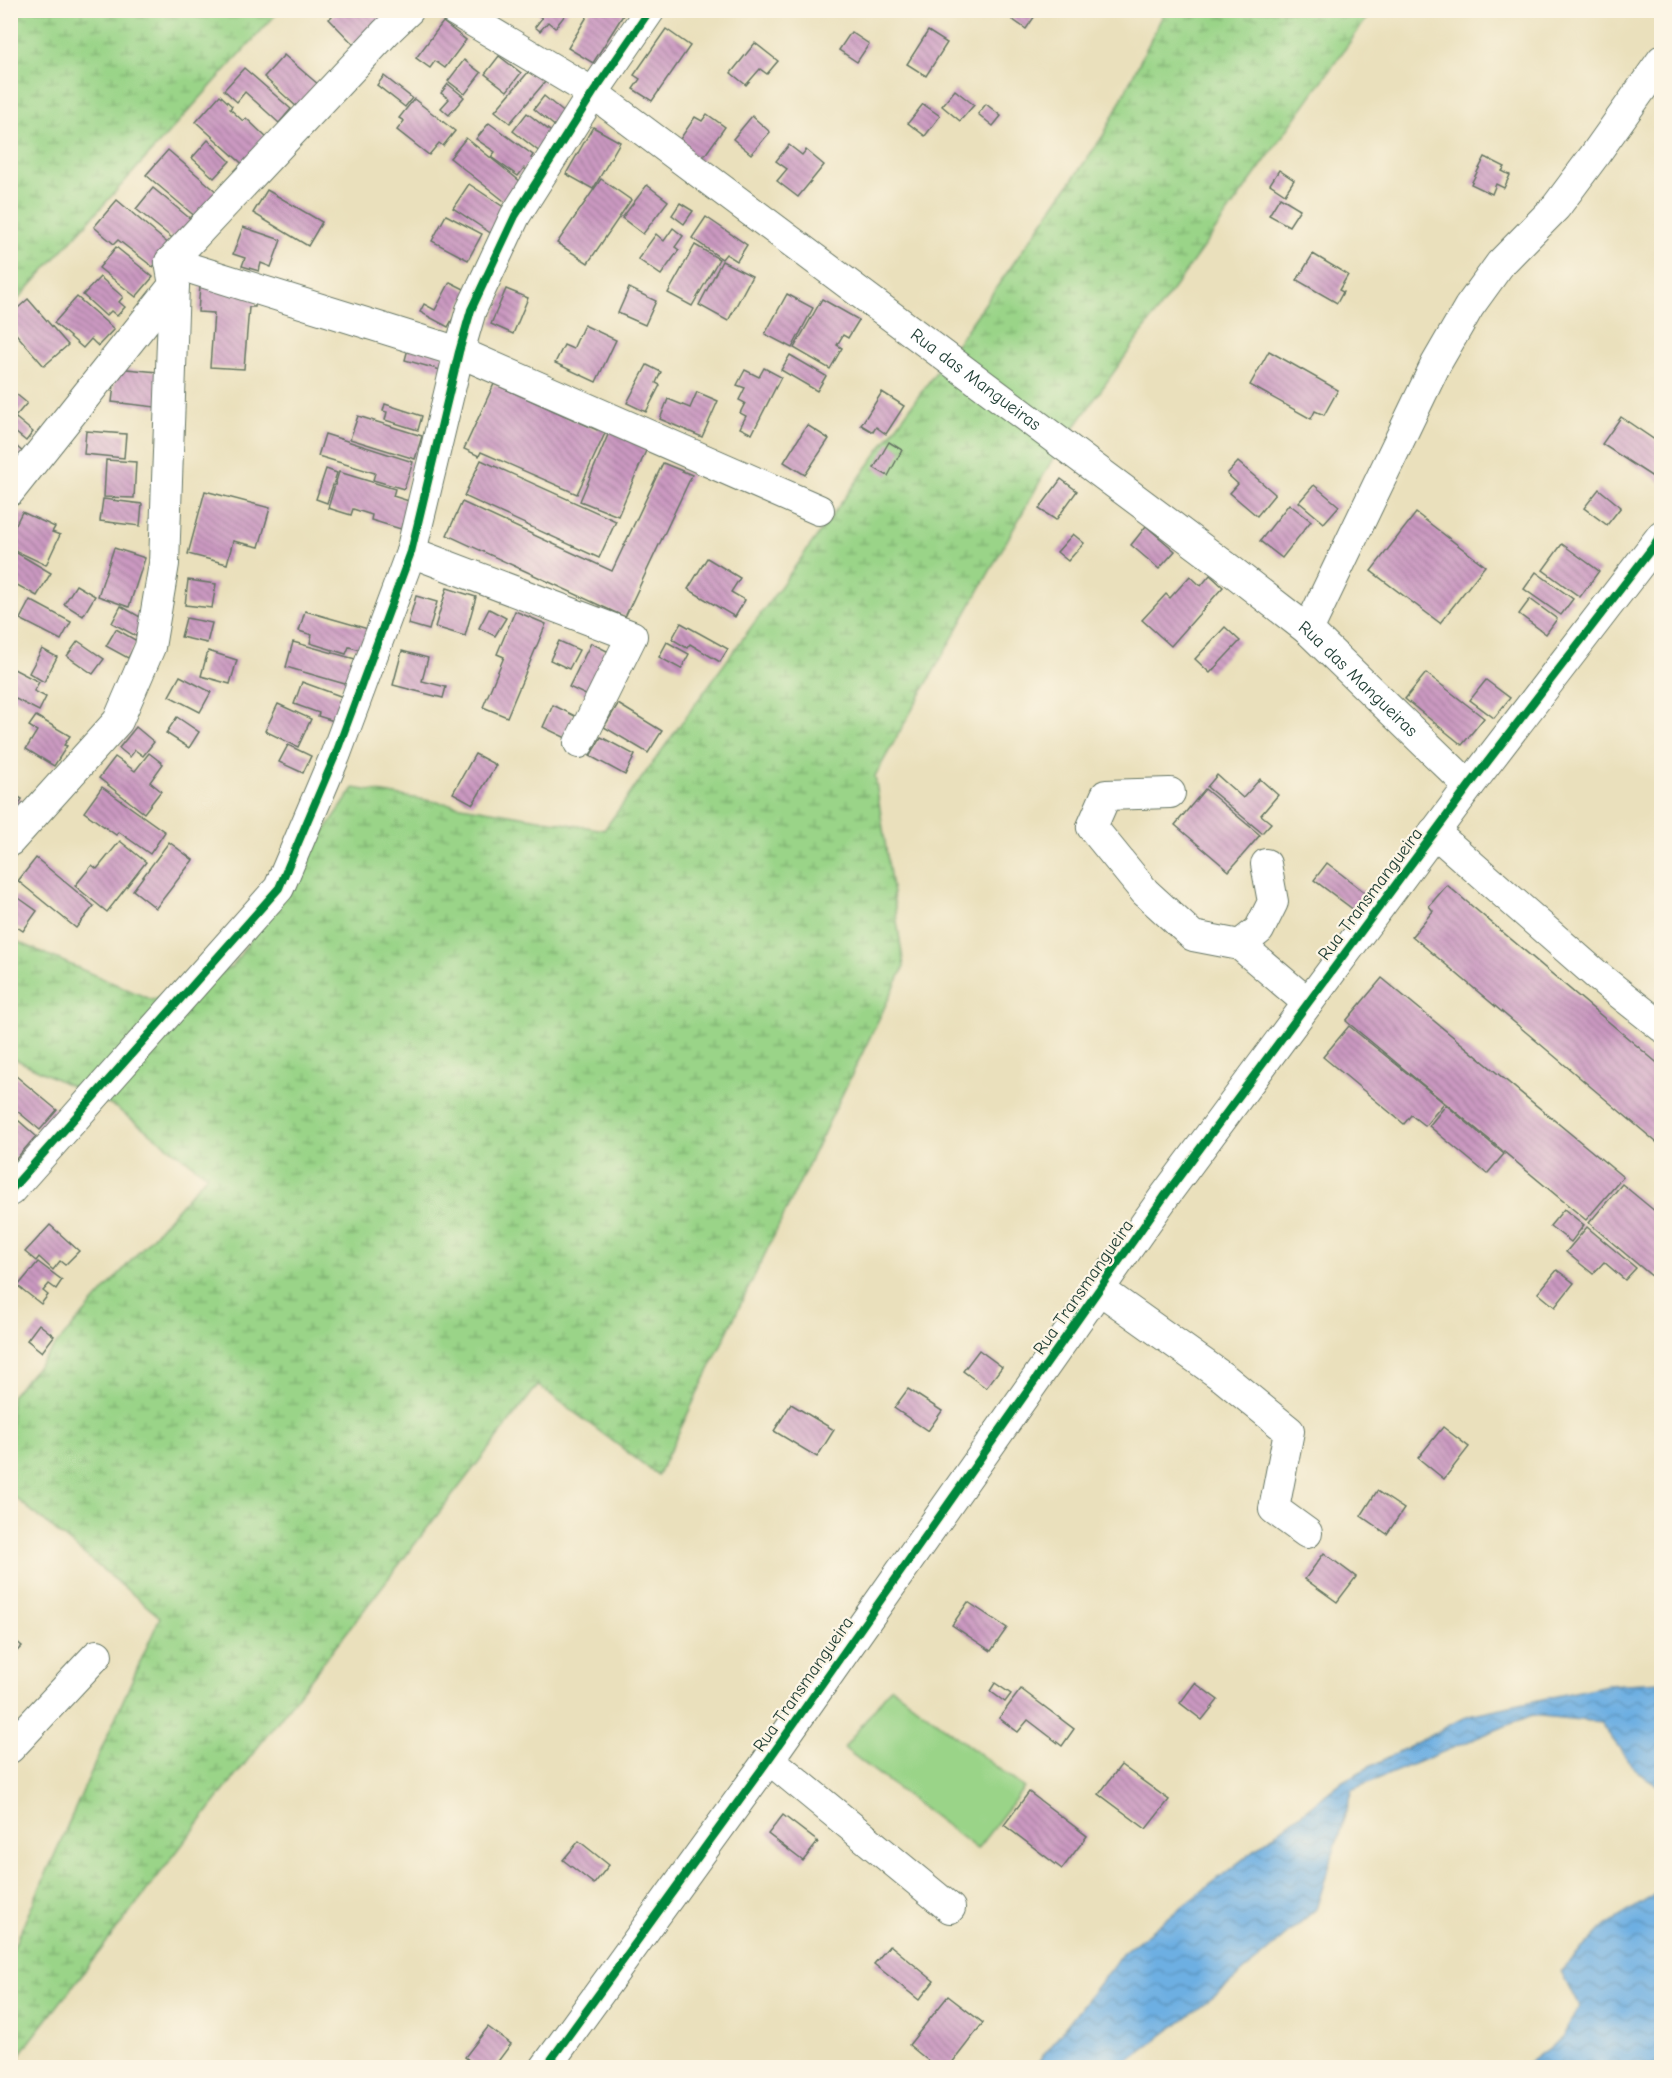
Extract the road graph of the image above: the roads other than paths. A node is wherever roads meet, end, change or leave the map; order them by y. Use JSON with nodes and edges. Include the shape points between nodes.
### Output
{"nodes":[{"id":1,"x":409,"y":10,"type":"edge"},
{"id":2,"x":454,"y":10,"type":"edge"},
{"id":3,"x":650,"y":10,"type":"edge"},
{"id":4,"x":1662,"y":60,"type":"edge"},
{"id":5,"x":593,"y":93,"type":"junction"},
{"id":6,"x":172,"y":273,"type":"junction"},
{"id":7,"x":459,"y":352,"type":"junction"},
{"id":8,"x":10,"y":491,"type":"edge"},
{"id":9,"x":819,"y":510,"type":"dead end"},
{"id":10,"x":1662,"y":535,"type":"edge"},
{"id":11,"x":411,"y":552,"type":"junction"},
{"id":12,"x":1308,"y":630,"type":"junction"},
{"id":13,"x":579,"y":743,"type":"dead end"},
{"id":14,"x":1469,"y":786,"type":"junction"},
{"id":15,"x":1170,"y":793,"type":"dead end"},
{"id":16,"x":1434,"y":832,"type":"junction"},
{"id":17,"x":10,"y":841,"type":"edge"},
{"id":18,"x":1266,"y":864,"type":"dead end"},
{"id":19,"x":1240,"y":945,"type":"junction"},
{"id":20,"x":1308,"y":1003,"type":"junction"},
{"id":21,"x":1662,"y":1027,"type":"edge"},
{"id":22,"x":10,"y":1191,"type":"edge"},
{"id":23,"x":1100,"y":1289,"type":"junction"},
{"id":24,"x":1307,"y":1533,"type":"dead end"},
{"id":25,"x":97,"y":1655,"type":"dead end"},
{"id":26,"x":10,"y":1748,"type":"edge"},
{"id":27,"x":769,"y":1759,"type":"junction"},
{"id":28,"x":950,"y":1908,"type":"dead end"},
{"id":29,"x":545,"y":2067,"type":"edge"}],
"edges":[{"from":1,"to":6,"type":"street"},
{"from":2,"to":5,"type":"street","name":"Rua das Mangueiras"},
{"from":3,"to":5,"type":"street"},
{"from":4,"to":12,"type":"street","via":[[1556,207],[1500,264],[1469,307],[1436,364]]},
{"from":5,"to":7,"type":"street","via":[[515,216],[471,310]]},
{"from":5,"to":12,"type":"street","name":"Rua das Mangueiras"},
{"from":6,"to":7,"type":"street"},
{"from":6,"to":8,"type":"street"},
{"from":6,"to":17,"type":"street","via":[[164,564],[150,646],[118,721]]},
{"from":7,"to":9,"type":"street"},
{"from":7,"to":11,"type":"street"},
{"from":10,"to":14,"type":"street","name":"Rua Transmangueira"},
{"from":11,"to":13,"type":"street","via":[[632,636]]},
{"from":11,"to":22,"type":"street","via":[[335,756],[279,888]]},
{"from":12,"to":14,"type":"street","name":"Rua das Mangueiras"},
{"from":14,"to":16,"type":"street","name":"Rua Transmangueira"},
{"from":15,"to":19,"type":"street","via":[[1106,795],[1092,827],[1145,892],[1193,936]]},
{"from":16,"to":20,"type":"street","name":"Rua Transmangueira"},
{"from":16,"to":21,"type":"street"},
{"from":18,"to":19,"type":"street","via":[[1273,902],[1259,930]]},
{"from":19,"to":20,"type":"street"},
{"from":20,"to":23,"type":"street","name":"Rua Transmangueira"},
{"from":23,"to":24,"type":"street","via":[[1224,1378],[1288,1431],[1274,1509]]},
{"from":23,"to":27,"type":"street","name":"Rua Transmangueira"},
{"from":25,"to":26,"type":"street"},
{"from":27,"to":28,"type":"street"},
{"from":27,"to":29,"type":"street","name":"Rua Transmangueira"}]}
